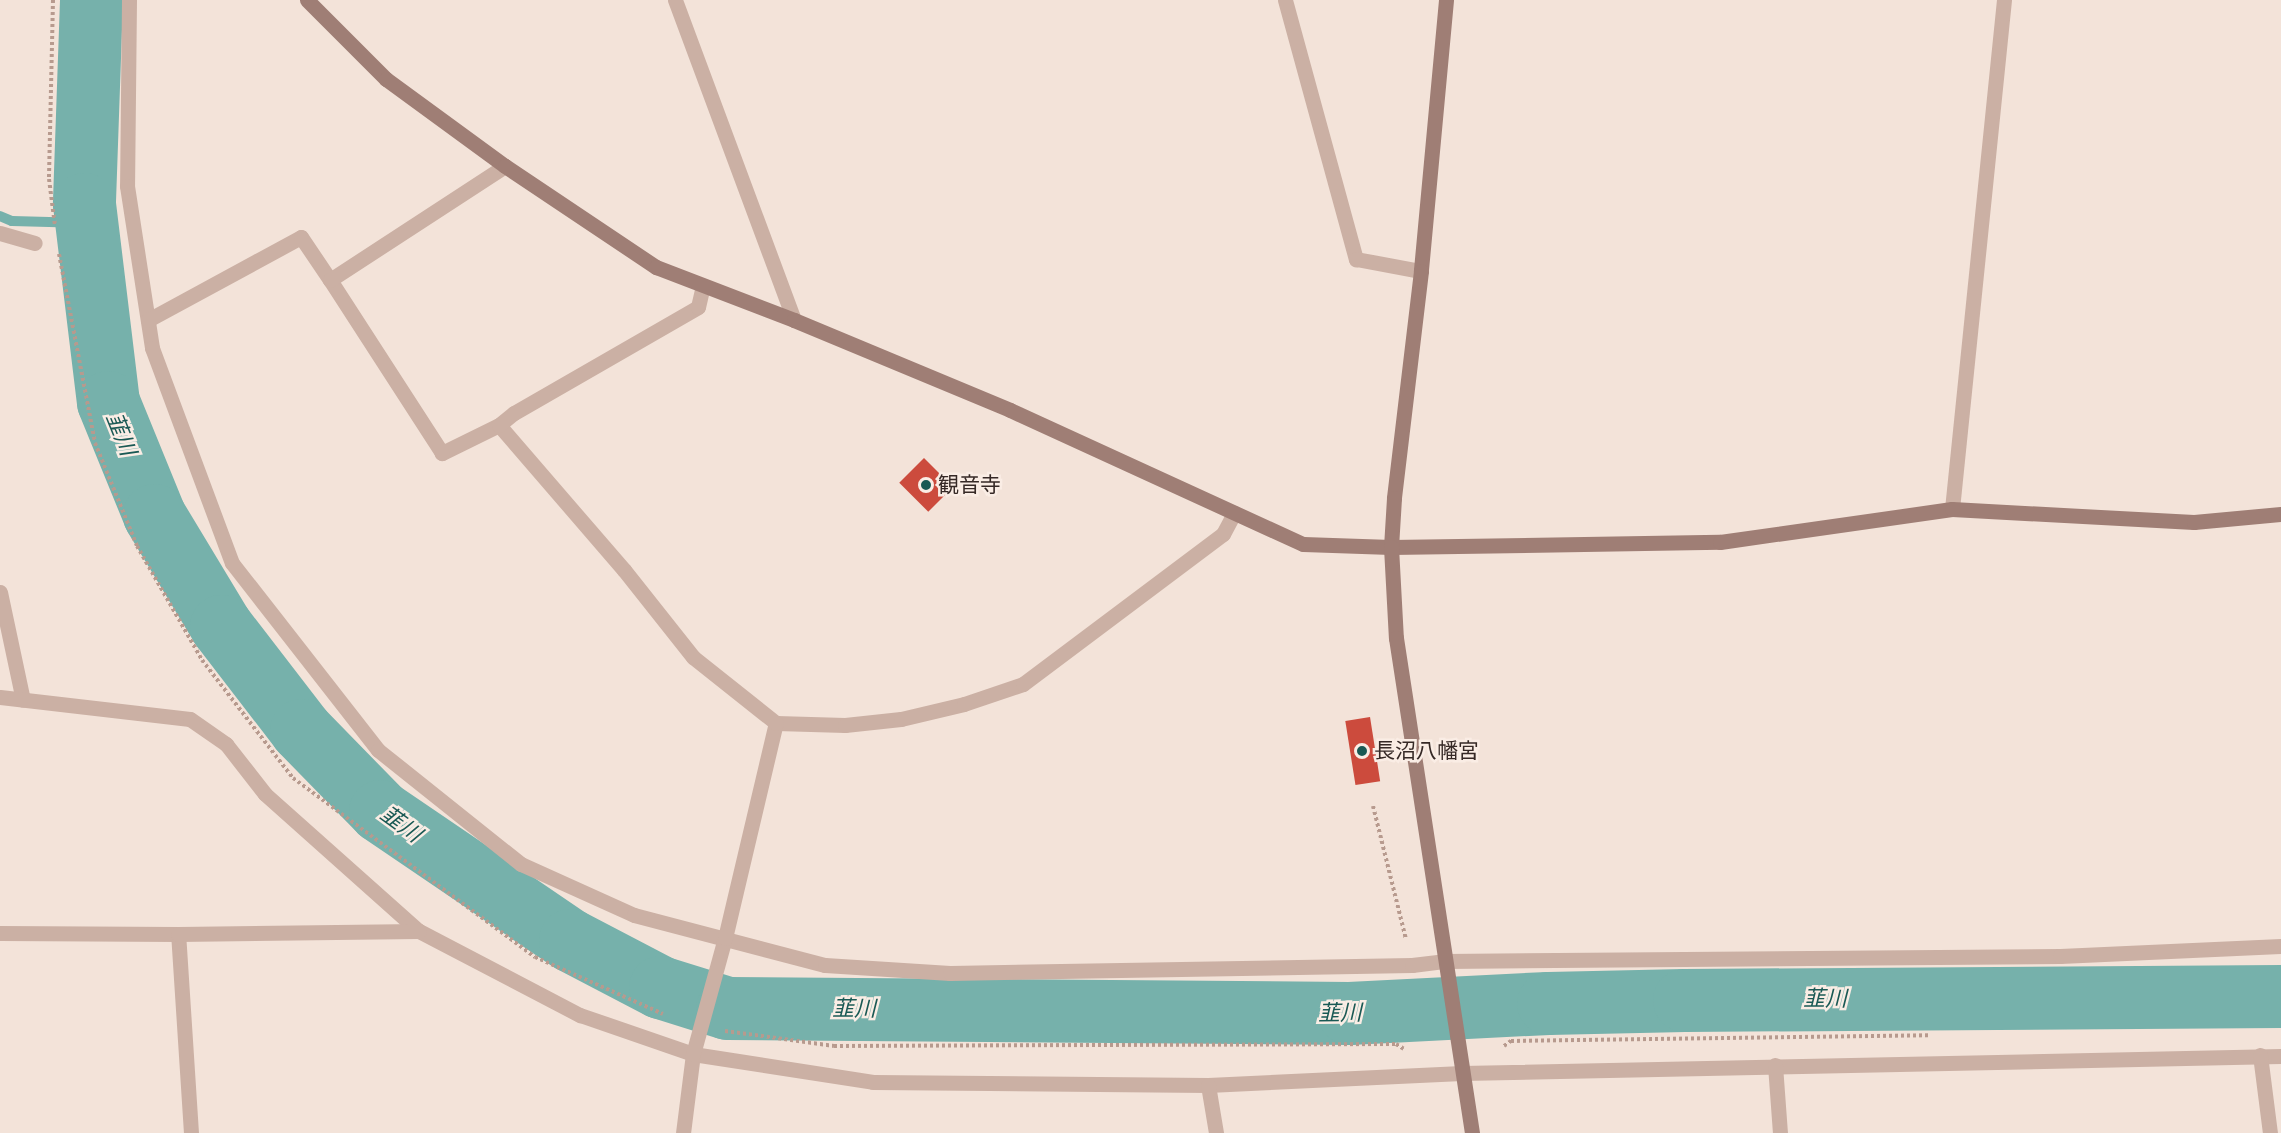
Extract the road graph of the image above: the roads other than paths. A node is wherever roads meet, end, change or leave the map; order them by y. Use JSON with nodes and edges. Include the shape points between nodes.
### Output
{"nodes":[{"id":1,"x":129,"y":0,"type":"edge"},
{"id":2,"x":307,"y":0,"type":"edge"},
{"id":3,"x":675,"y":0,"type":"edge"},
{"id":4,"x":1285,"y":0,"type":"edge"},
{"id":5,"x":1446,"y":0,"type":"edge"},
{"id":6,"x":2004,"y":0,"type":"edge"},
{"id":7,"x":505,"y":166,"type":"junction"},
{"id":8,"x":0,"y":233,"type":"edge"},
{"id":9,"x":35,"y":243,"type":"dead end"},
{"id":10,"x":1421,"y":271,"type":"junction"},
{"id":11,"x":330,"y":280,"type":"junction"},
{"id":12,"x":703,"y":286,"type":"junction"},
{"id":13,"x":148,"y":320,"type":"junction"},
{"id":14,"x":794,"y":320,"type":"junction"},
{"id":15,"x":499,"y":426,"type":"junction"},
{"id":16,"x":1952,"y":508,"type":"junction"},
{"id":17,"x":1234,"y":513,"type":"junction"},
{"id":18,"x":2281,"y":514,"type":"edge"},
{"id":19,"x":1391,"y":547,"type":"junction"},
{"id":20,"x":0,"y":592,"type":"edge"},
{"id":21,"x":0,"y":697,"type":"edge"},
{"id":22,"x":23,"y":700,"type":"junction"},
{"id":23,"x":776,"y":723,"type":"junction"},
{"id":24,"x":419,"y":932,"type":"junction"},
{"id":25,"x":0,"y":933,"type":"edge"},
{"id":26,"x":178,"y":934,"type":"junction"},
{"id":27,"x":723,"y":945,"type":"junction"},
{"id":28,"x":2281,"y":946,"type":"edge"},
{"id":29,"x":1445,"y":967,"type":"junction"},
{"id":30,"x":693,"y":1054,"type":"junction"},
{"id":31,"x":2260,"y":1055,"type":"junction"},
{"id":32,"x":2281,"y":1056,"type":"edge"},
{"id":33,"x":1460,"y":1062,"type":"junction"},
{"id":34,"x":1775,"y":1065,"type":"junction"},
{"id":35,"x":1208,"y":1085,"type":"junction"},
{"id":36,"x":191,"y":1133,"type":"edge"},
{"id":37,"x":683,"y":1133,"type":"edge"},
{"id":38,"x":1216,"y":1133,"type":"edge"},
{"id":39,"x":1472,"y":1133,"type":"edge"},
{"id":40,"x":1780,"y":1133,"type":"edge"},
{"id":41,"x":2270,"y":1133,"type":"edge"}],
"edges":[{"from":1,"to":13,"type":"street","via":[[127,186]]},
{"from":2,"to":7,"type":"street","via":[[386,79]]},
{"from":3,"to":14,"type":"street"},
{"from":4,"to":10,"type":"street","via":[[1356,259]]},
{"from":5,"to":10,"type":"street"},
{"from":6,"to":16,"type":"street"},
{"from":7,"to":11,"type":"street"},
{"from":7,"to":12,"type":"street","via":[[656,267]]},
{"from":8,"to":9,"type":"street"},
{"from":10,"to":19,"type":"street"},
{"from":11,"to":13,"type":"street","via":[[302,237]]},
{"from":11,"to":15,"type":"street","via":[[442,453]]},
{"from":12,"to":14,"type":"street"},
{"from":12,"to":15,"type":"street","via":[[698,307],[514,413]]},
{"from":13,"to":27,"type":"street","via":[[152,348],[232,563],[378,750],[521,864],[634,915]]},
{"from":14,"to":17,"type":"street","via":[[1010,410]]},
{"from":15,"to":23,"type":"street","via":[[624,570],[693,657]]},
{"from":16,"to":18,"type":"street","via":[[2194,522]]},
{"from":16,"to":19,"type":"street","via":[[1720,542]]},
{"from":17,"to":19,"type":"street","via":[[1303,544]]},
{"from":17,"to":23,"type":"street","via":[[1223,534],[1023,684],[901,719],[845,725]]},
{"from":19,"to":29,"type":"street","via":[[1396,638]]},
{"from":20,"to":22,"type":"street"},
{"from":21,"to":22,"type":"street"},
{"from":22,"to":24,"type":"street","via":[[190,719],[226,744],[265,795]]},
{"from":23,"to":27,"type":"street"},
{"from":24,"to":26,"type":"street"},
{"from":24,"to":30,"type":"street","via":[[580,1015]]},
{"from":25,"to":26,"type":"street"},
{"from":26,"to":36,"type":"street"},
{"from":27,"to":29,"type":"street","via":[[825,966],[950,972]]},
{"from":27,"to":30,"type":"street"},
{"from":28,"to":29,"type":"street","via":[[2060,956]]},
{"from":29,"to":33,"type":"street"},
{"from":30,"to":35,"type":"street","via":[[873,1082]]},
{"from":30,"to":37,"type":"street"},
{"from":31,"to":32,"type":"street"},
{"from":31,"to":34,"type":"street"},
{"from":31,"to":41,"type":"street"},
{"from":33,"to":34,"type":"street"},
{"from":33,"to":35,"type":"street"},
{"from":33,"to":39,"type":"street"},
{"from":34,"to":40,"type":"street"},
{"from":35,"to":38,"type":"street"}]}
